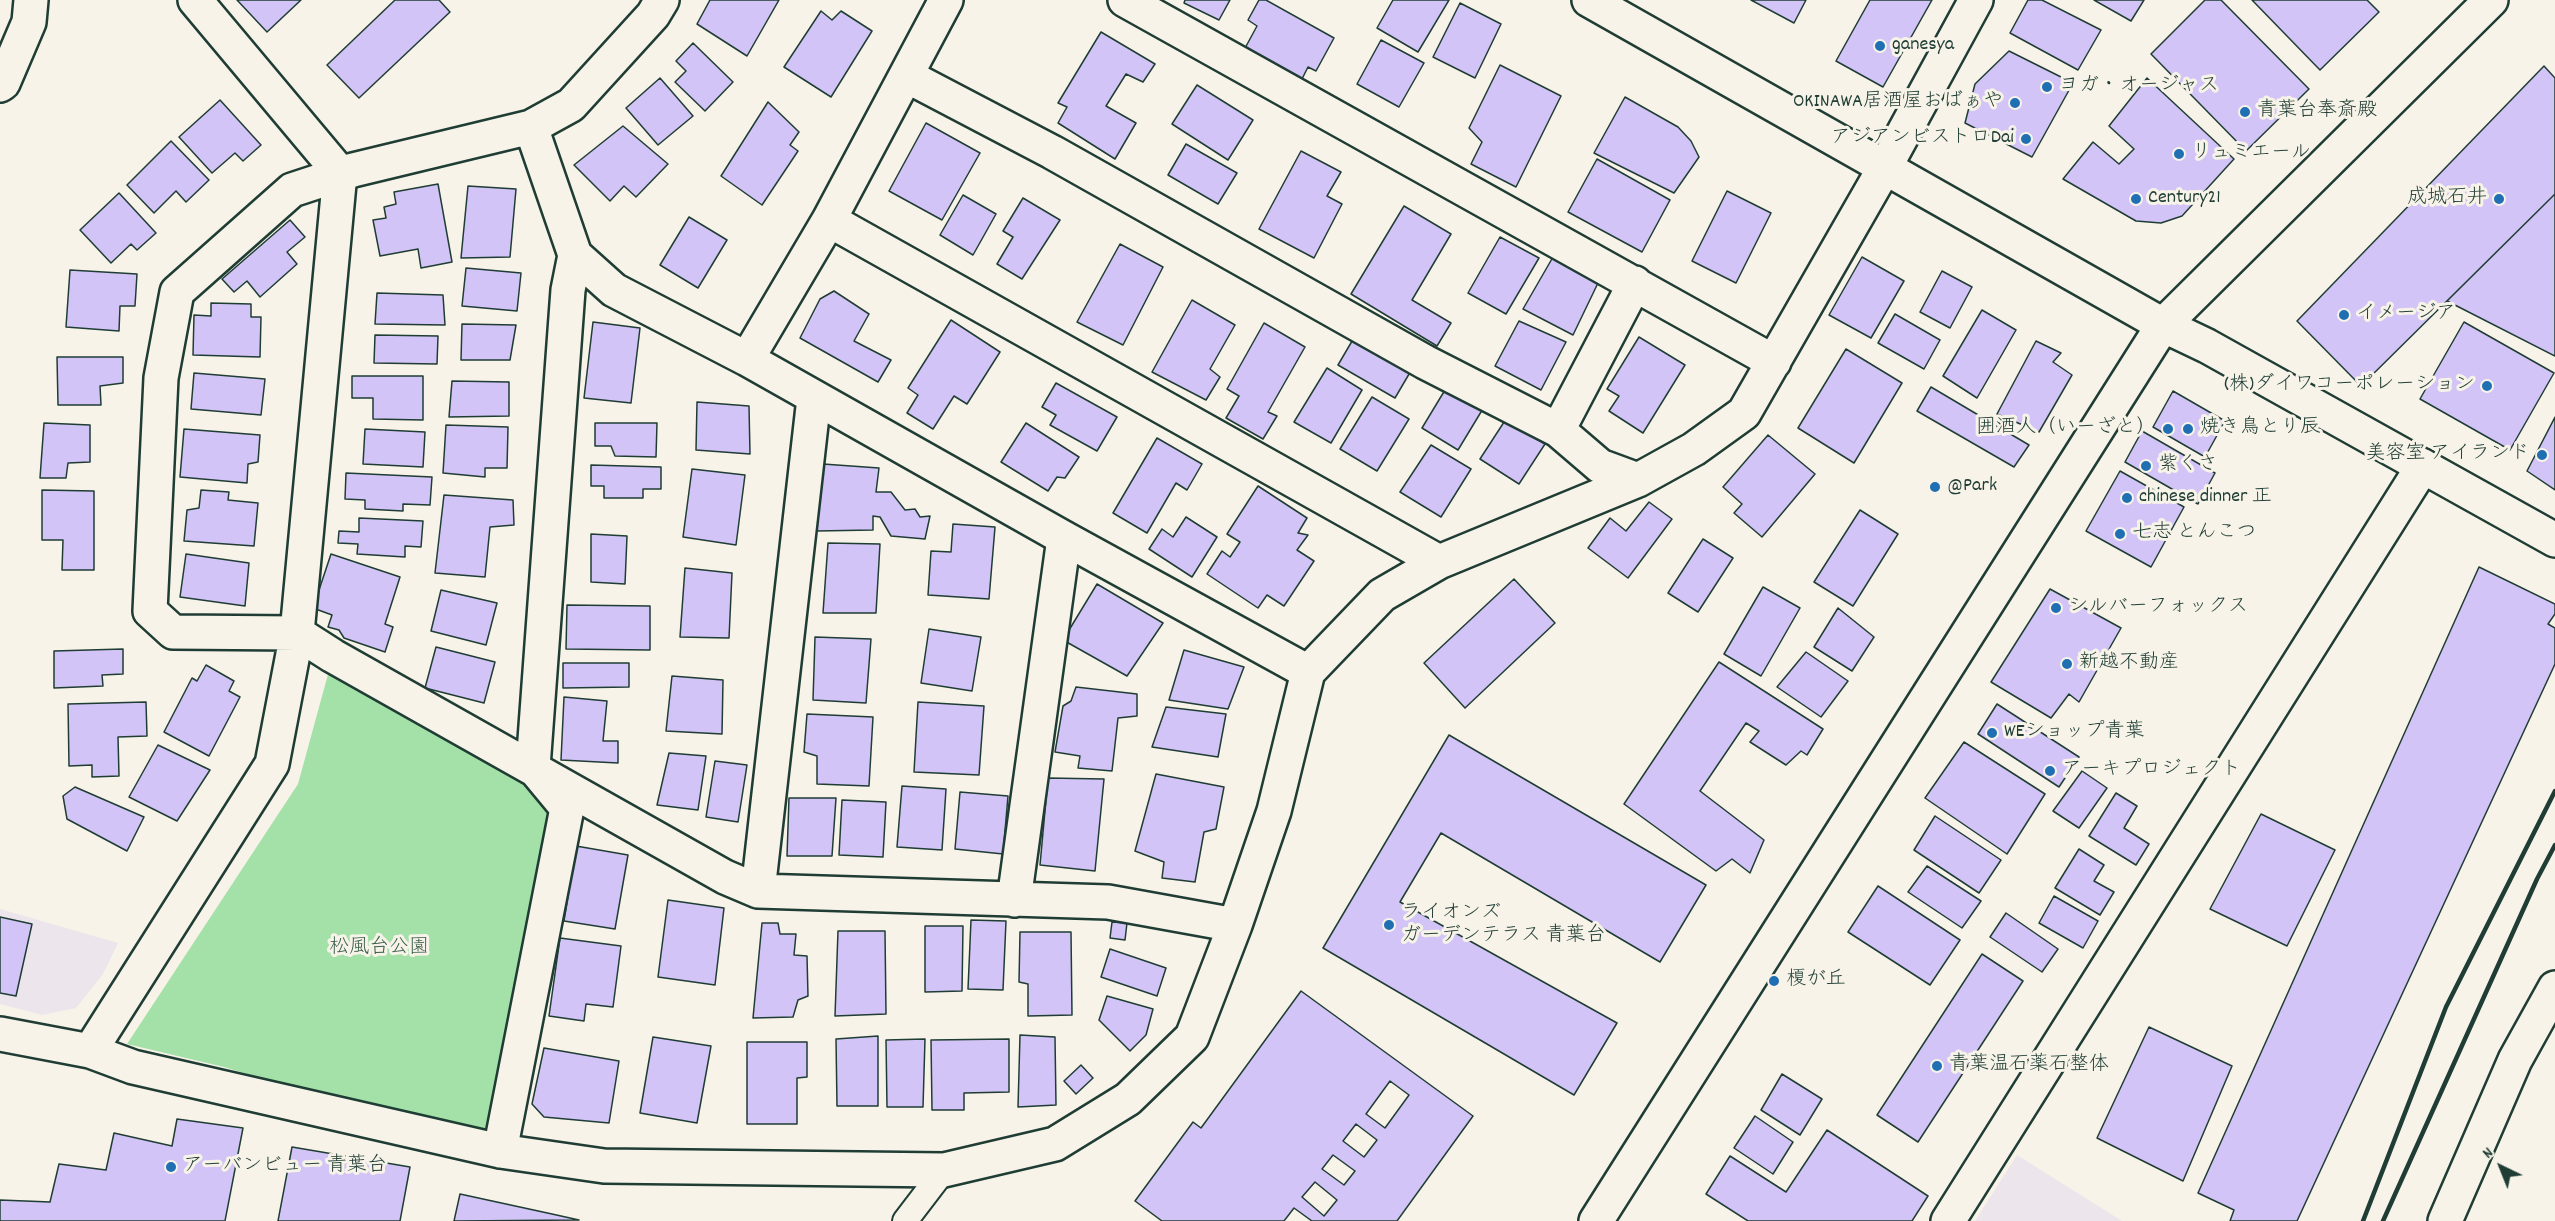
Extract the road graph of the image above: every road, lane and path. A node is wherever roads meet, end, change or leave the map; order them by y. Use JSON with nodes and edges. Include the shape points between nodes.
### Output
{"nodes":[{"id":1,"x":31,"y":0,"type":"edge"},
{"id":2,"x":195,"y":0,"type":"edge"},
{"id":3,"x":662,"y":0,"type":"edge"},
{"id":4,"x":946,"y":0,"type":"edge"},
{"id":5,"x":1125,"y":0,"type":"edge"},
{"id":6,"x":1589,"y":0,"type":"edge"},
{"id":7,"x":1976,"y":0,"type":"edge"},
{"id":8,"x":2491,"y":0,"type":"edge"},
{"id":9,"x":907,"y":76,"type":"junction"},
{"id":10,"x":0,"y":85,"type":"edge"},
{"id":11,"x":531,"y":127,"type":"junction"},
{"id":12,"x":1884,"y":167,"type":"junction"},
{"id":13,"x":340,"y":173,"type":"junction"},
{"id":14,"x":829,"y":220,"type":"junction"},
{"id":15,"x":575,"y":255,"type":"junction"},
{"id":16,"x":1635,"y":283,"type":"junction"},
{"id":17,"x":2163,"y":326,"type":"junction"},
{"id":18,"x":747,"y":359,"type":"junction"},
{"id":19,"x":1774,"y":362,"type":"junction"},
{"id":20,"x":814,"y":398,"type":"junction"},
{"id":21,"x":1558,"y":430,"type":"junction"},
{"id":22,"x":2423,"y":466,"type":"junction"},
{"id":23,"x":1638,"y":480,"type":"junction"},
{"id":24,"x":1064,"y":538,"type":"junction"},
{"id":25,"x":2555,"y":540,"type":"edge"},
{"id":26,"x":1439,"y":562,"type":"junction"},
{"id":27,"x":297,"y":633,"type":"junction"},
{"id":28,"x":1308,"y":672,"type":"junction"},
{"id":29,"x":533,"y":767,"type":"junction"},
{"id":30,"x":758,"y":891,"type":"junction"},
{"id":31,"x":1014,"y":900,"type":"junction"},
{"id":32,"x":1235,"y":925,"type":"junction"},
{"id":33,"x":2555,"y":988,"type":"edge"},
{"id":34,"x":0,"y":1034,"type":"edge"},
{"id":35,"x":90,"y":1051,"type":"junction"},
{"id":36,"x":500,"y":1151,"type":"junction"},
{"id":37,"x":944,"y":1170,"type":"junction"},
{"id":38,"x":905,"y":1221,"type":"edge"},
{"id":39,"x":1596,"y":1221,"type":"edge"},
{"id":40,"x":1948,"y":1221,"type":"edge"},
{"id":41,"x":2445,"y":1221,"type":"edge"}],
"edges":[{"from":1,"to":10,"type":"street","via":[[29,22]]},
{"from":2,"to":13,"type":"street"},
{"from":3,"to":11,"type":"street","via":[[654,15],[571,105]]},
{"from":4,"to":9,"type":"street"},
{"from":5,"to":16,"type":"street"},
{"from":6,"to":12,"type":"street"},
{"from":7,"to":12,"type":"street"},
{"from":8,"to":17,"type":"street"},
{"from":9,"to":14,"type":"street"},
{"from":9,"to":21,"type":"street","via":[[1052,152],[1425,362]]},
{"from":11,"to":13,"type":"street"},
{"from":11,"to":15,"type":"street"},
{"from":12,"to":17,"type":"street"},
{"from":12,"to":19,"type":"street"},
{"from":13,"to":27,"type":"street"},
{"from":13,"to":27,"type":"street","via":[[292,190],[177,292],[161,378],[150,611],[173,632]]},
{"from":14,"to":18,"type":"street"},
{"from":14,"to":26,"type":"street"},
{"from":15,"to":18,"type":"street","via":[[614,290]]},
{"from":15,"to":29,"type":"street","via":[[568,290]]},
{"from":16,"to":19,"type":"street"},
{"from":16,"to":21,"type":"street"},
{"from":17,"to":22,"type":"street","via":[[2207,346]]},
{"from":17,"to":39,"type":"street"},
{"from":18,"to":20,"type":"street"},
{"from":19,"to":23,"type":"street","via":[[1744,413],[1694,449]]},
{"from":20,"to":24,"type":"street"},
{"from":20,"to":30,"type":"street"},
{"from":21,"to":23,"type":"street","via":[[1600,466]]},
{"from":22,"to":25,"type":"street"},
{"from":22,"to":40,"type":"street"},
{"from":23,"to":26,"type":"street"},
{"from":24,"to":28,"type":"street"},
{"from":24,"to":31,"type":"street"},
{"from":26,"to":28,"type":"street","via":[[1382,595]]},
{"from":27,"to":29,"type":"street"},
{"from":27,"to":35,"type":"street","via":[[272,764]]},
{"from":28,"to":32,"type":"street","via":[[1274,812]]},
{"from":29,"to":30,"type":"street","via":[[725,877]]},
{"from":29,"to":36,"type":"street","via":[[567,808]]},
{"from":30,"to":31,"type":"street"},
{"from":31,"to":32,"type":"street","via":[[1108,902]]},
{"from":32,"to":37,"type":"street","via":[[1192,1037],[1128,1099],[1055,1144]]},
{"from":33,"to":41,"type":"street","via":[[2515,1060]]},
{"from":34,"to":35,"type":"street"},
{"from":35,"to":36,"type":"street","via":[[132,1067]]},
{"from":36,"to":37,"type":"street","via":[[604,1166]]},
{"from":37,"to":38,"type":"lane"}]}
